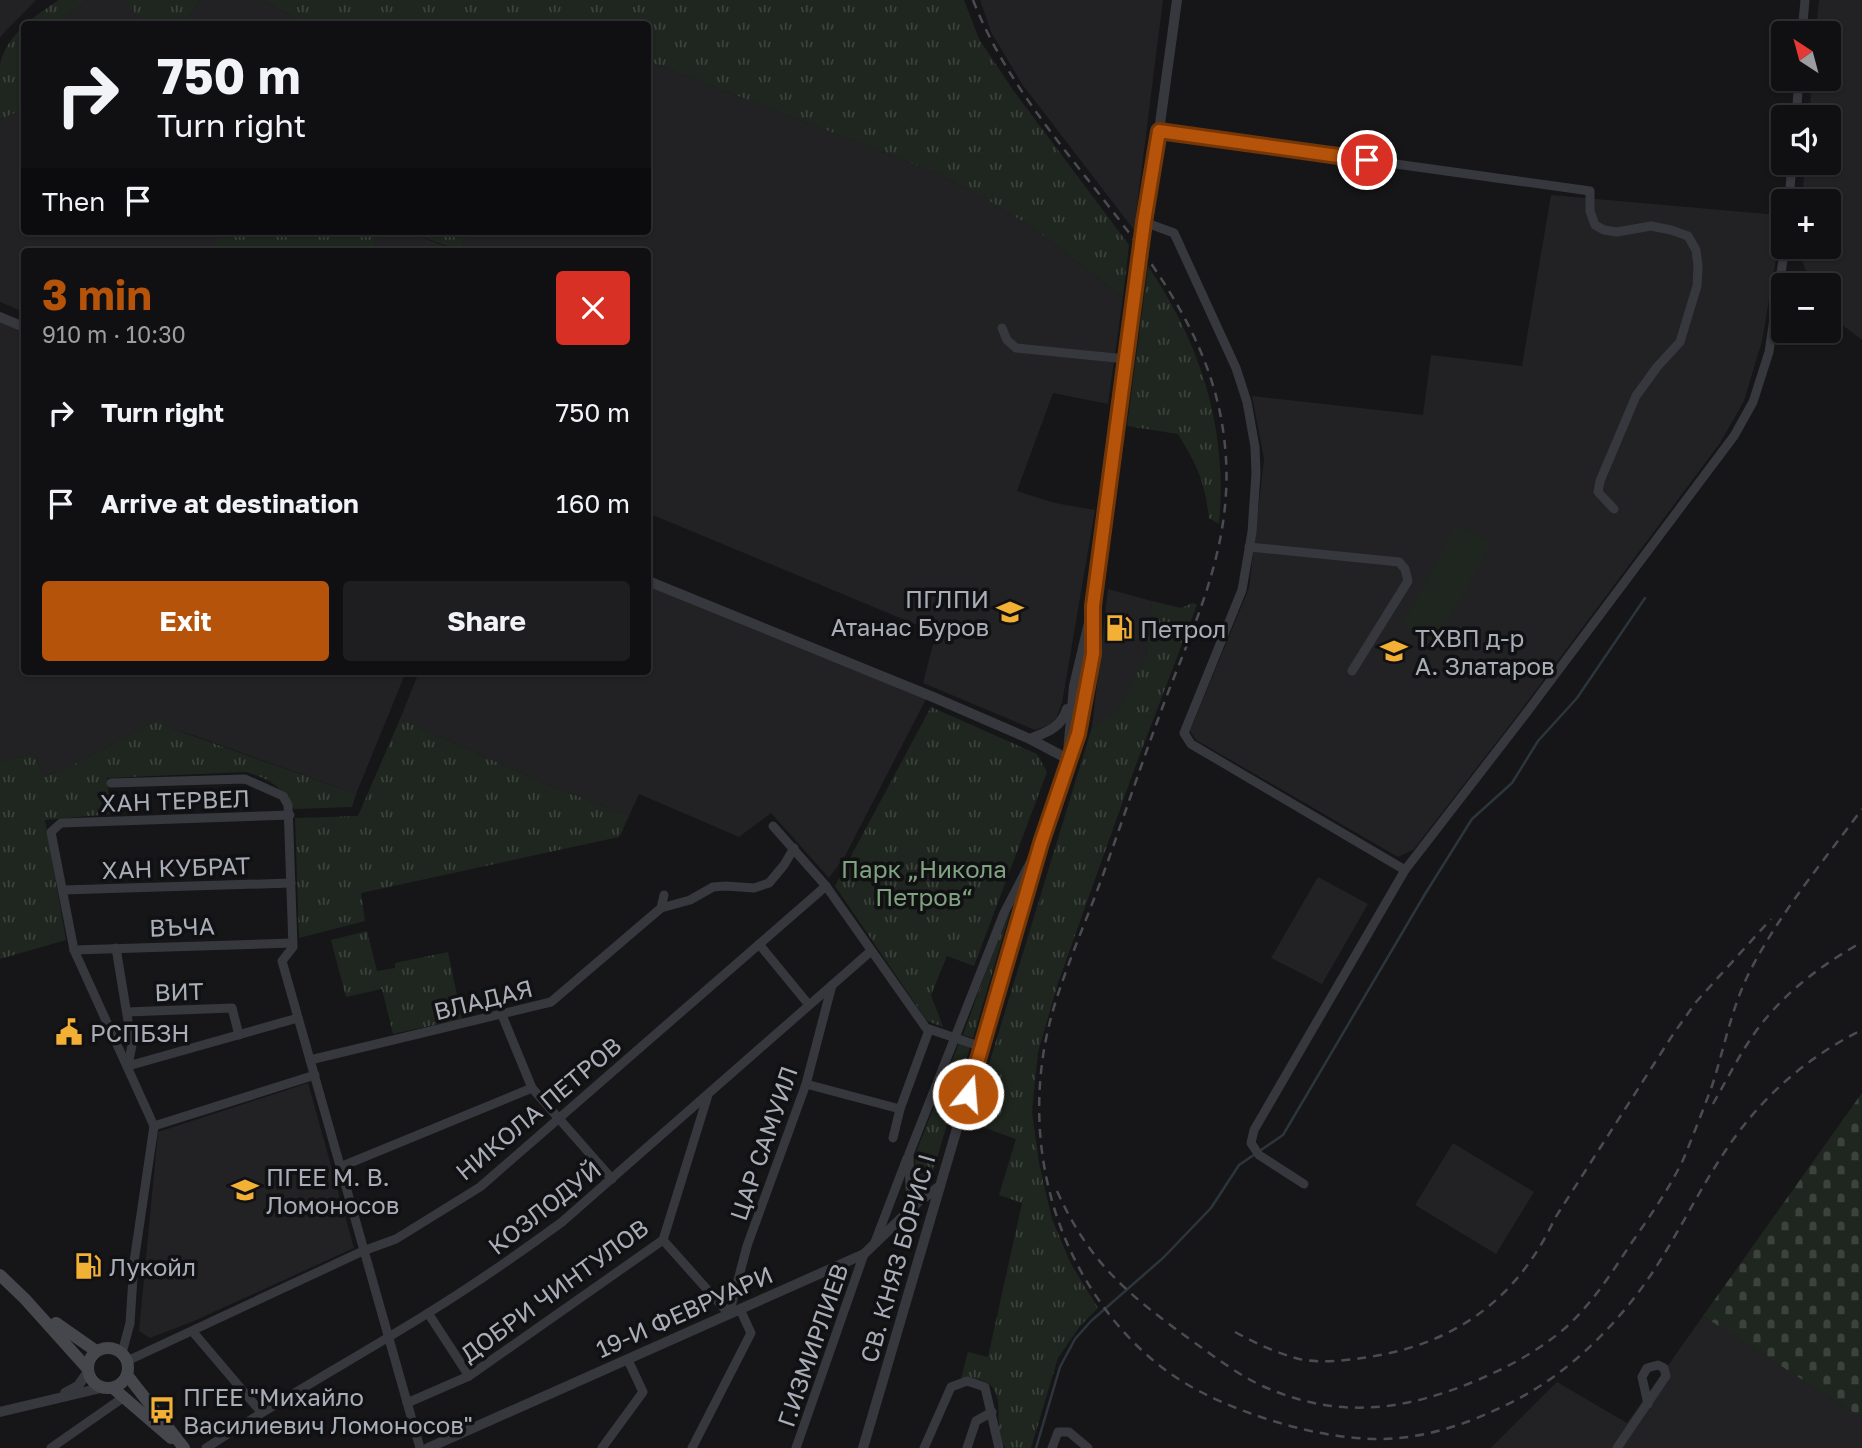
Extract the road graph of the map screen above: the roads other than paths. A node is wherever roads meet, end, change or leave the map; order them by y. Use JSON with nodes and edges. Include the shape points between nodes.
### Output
{"nodes":[{"id":1,"x":1177,"y":0,"type":"edge"},
{"id":2,"x":1805,"y":0,"type":"edge"},
{"id":3,"x":1803,"y":21,"type":"edge"},
{"id":4,"x":1159,"y":131,"type":"junction"},
{"id":5,"x":1144,"y":222,"type":"junction"},
{"id":6,"x":1783,"y":259,"type":"edge"},
{"id":7,"x":0,"y":317,"type":"edge"},
{"id":8,"x":21,"y":326,"type":"edge"},
{"id":9,"x":1002,"y":328,"type":"dead end"},
{"id":10,"x":1126,"y":359,"type":"junction"},
{"id":11,"x":1614,"y":509,"type":"dead end"},
{"id":12,"x":1250,"y":547,"type":"junction"},
{"id":13,"x":651,"y":582,"type":"edge"},
{"id":14,"x":1093,"y":606,"type":"junction"},
{"id":15,"x":1352,"y":671,"type":"dead end"},
{"id":16,"x":1074,"y":686,"type":"junction"},
{"id":17,"x":1030,"y":739,"type":"junction"},
{"id":18,"x":1068,"y":759,"type":"junction"},
{"id":19,"x":111,"y":783,"type":"dead end"},
{"id":20,"x":290,"y":815,"type":"junction"},
{"id":21,"x":773,"y":826,"type":"dead end"},
{"id":22,"x":1041,"y":843,"type":"junction"},
{"id":23,"x":794,"y":848,"type":"junction"},
{"id":24,"x":1405,"y":870,"type":"junction"},
{"id":25,"x":291,"y":883,"type":"junction"},
{"id":26,"x":826,"y":886,"type":"junction"},
{"id":27,"x":63,"y":890,"type":"junction"},
{"id":28,"x":664,"y":895,"type":"dead end"},
{"id":29,"x":661,"y":908,"type":"junction"},
{"id":30,"x":292,"y":943,"type":"junction"},
{"id":31,"x":759,"y":944,"type":"junction"},
{"id":32,"x":117,"y":948,"type":"junction"},
{"id":33,"x":74,"y":950,"type":"junction"},
{"id":34,"x":871,"y":950,"type":"junction"},
{"id":35,"x":833,"y":984,"type":"junction"},
{"id":36,"x":808,"y":1005,"type":"junction"},
{"id":37,"x":127,"y":1012,"type":"junction"},
{"id":38,"x":502,"y":1015,"type":"junction"},
{"id":39,"x":298,"y":1018,"type":"junction"},
{"id":40,"x":929,"y":1030,"type":"junction"},
{"id":41,"x":239,"y":1035,"type":"junction"},
{"id":42,"x":954,"y":1037,"type":"junction"},
{"id":43,"x":982,"y":1047,"type":"junction"},
{"id":44,"x":310,"y":1060,"type":"junction"},
{"id":45,"x":128,"y":1066,"type":"junction"},
{"id":46,"x":315,"y":1075,"type":"junction"},
{"id":47,"x":806,"y":1084,"type":"junction"},
{"id":48,"x":532,"y":1088,"type":"junction"},
{"id":49,"x":709,"y":1094,"type":"junction"},
{"id":50,"x":900,"y":1108,"type":"junction"},
{"id":51,"x":558,"y":1119,"type":"junction"},
{"id":52,"x":154,"y":1126,"type":"junction"},
{"id":53,"x":893,"y":1138,"type":"dead end"},
{"id":54,"x":909,"y":1154,"type":"junction"},
{"id":55,"x":340,"y":1167,"type":"junction"},
{"id":56,"x":612,"y":1179,"type":"junction"},
{"id":57,"x":1304,"y":1184,"type":"dead end"},
{"id":58,"x":940,"y":1186,"type":"junction"},
{"id":59,"x":918,"y":1202,"type":"junction"},
{"id":60,"x":663,"y":1240,"type":"junction"},
{"id":61,"x":876,"y":1242,"type":"junction"},
{"id":62,"x":363,"y":1251,"type":"junction"},
{"id":63,"x":864,"y":1254,"type":"junction"},
{"id":64,"x":0,"y":1275,"type":"edge"},
{"id":65,"x":25,"y":1299,"type":"junction"},
{"id":66,"x":735,"y":1312,"type":"junction"},
{"id":67,"x":428,"y":1313,"type":"junction"},
{"id":68,"x":193,"y":1332,"type":"junction"},
{"id":69,"x":388,"y":1338,"type":"junction"},
{"id":70,"x":96,"y":1351,"type":"junction"},
{"id":71,"x":125,"y":1357,"type":"junction"},
{"id":72,"x":628,"y":1360,"type":"junction"},
{"id":73,"x":87,"y":1370,"type":"junction"},
{"id":74,"x":127,"y":1375,"type":"junction"},
{"id":75,"x":469,"y":1376,"type":"junction"},
{"id":76,"x":107,"y":1388,"type":"junction"},
{"id":77,"x":59,"y":1396,"type":"junction"},
{"id":78,"x":124,"y":1397,"type":"junction"},
{"id":79,"x":407,"y":1403,"type":"junction"},
{"id":80,"x":1648,"y":1404,"type":"dead end"},
{"id":81,"x":0,"y":1412,"type":"edge"},
{"id":82,"x":261,"y":1412,"type":"junction"},
{"id":83,"x":992,"y":1412,"type":"junction"},
{"id":84,"x":436,"y":1446,"type":"edge"},
{"id":85,"x":51,"y":1448,"type":"edge"},
{"id":86,"x":183,"y":1448,"type":"edge"},
{"id":87,"x":206,"y":1448,"type":"edge"},
{"id":88,"x":420,"y":1448,"type":"edge"},
{"id":89,"x":602,"y":1448,"type":"edge"},
{"id":90,"x":692,"y":1448,"type":"edge"},
{"id":91,"x":796,"y":1448,"type":"edge"},
{"id":92,"x":863,"y":1448,"type":"edge"},
{"id":93,"x":924,"y":1448,"type":"edge"},
{"id":94,"x":967,"y":1448,"type":"edge"},
{"id":95,"x":999,"y":1448,"type":"edge"},
{"id":96,"x":1052,"y":1448,"type":"edge"},
{"id":97,"x":1088,"y":1448,"type":"edge"},
{"id":98,"x":1617,"y":1448,"type":"edge"}],
"edges":[{"from":1,"to":4,"type":"street","name":"СВ. КНЯЗ БОРИС I"},
{"from":2,"to":3,"type":"street"},
{"from":4,"to":5,"type":"street","name":"СВ. КНЯЗ БОРИС I"},
{"from":4,"to":11,"type":"street","via":[[1590,191],[1595,225],[1604,230],[1651,226],[1688,236],[1696,250],[1697,286],[1680,342],[1636,396],[1600,481],[1598,492]]},
{"from":5,"to":10,"type":"street","name":"СВ. КНЯЗ БОРИС I"},
{"from":5,"to":12,"type":"street","via":[[1174,233],[1236,368],[1255,447]]},
{"from":6,"to":24,"type":"street","via":[[1769,352],[1753,402],[1734,436]]},
{"from":7,"to":8,"type":"street"},
{"from":9,"to":10,"type":"street","via":[[1016,348]]},
{"from":10,"to":14,"type":"street","name":"СВ. КНЯЗ БОРИС I"},
{"from":12,"to":15,"type":"street","via":[[1399,562],[1405,569],[1408,581]]},
{"from":12,"to":24,"type":"street","via":[[1242,590],[1184,733],[1191,744]]},
{"from":13,"to":17,"type":"street"},
{"from":14,"to":16,"type":"street","name":"СВ. КНЯЗ БОРИС I"},
{"from":14,"to":18,"type":"street","name":"СВ. КНЯЗ БОРИС I","via":[[1093,654],[1078,734]]},
{"from":16,"to":17,"type":"street","via":[[1060,723]]},
{"from":16,"to":18,"type":"street","name":"СВ. КНЯЗ БОРИС I"},
{"from":17,"to":18,"type":"street"},
{"from":18,"to":22,"type":"street","name":"СВ. КНЯЗ БОРИС I"},
{"from":19,"to":20,"type":"street","via":[[245,779],[282,796]]},
{"from":20,"to":25,"type":"street"},
{"from":20,"to":27,"type":"street","name":"ХАН ТЕРВЕЛ","via":[[61,823],[51,832]]},
{"from":21,"to":23,"type":"street"},
{"from":22,"to":42,"type":"street","via":[[1004,913]]},
{"from":22,"to":43,"type":"street","name":"СВ. КНЯЗ БОРИС I"},
{"from":23,"to":26,"type":"street"},
{"from":23,"to":29,"type":"street","via":[[768,883],[754,888],[713,887]]},
{"from":24,"to":57,"type":"street","via":[[1254,1130],[1251,1143],[1259,1155]]},
{"from":25,"to":27,"type":"street","name":"ХАН КУБРАТ"},
{"from":25,"to":30,"type":"street"},
{"from":26,"to":31,"type":"street","name":"НИКОЛА ПЕТРОВ"},
{"from":26,"to":34,"type":"street"},
{"from":27,"to":33,"type":"street"},
{"from":28,"to":29,"type":"street"},
{"from":29,"to":38,"type":"street","name":"ВЛАДАЯ","via":[[551,1002]]},
{"from":30,"to":32,"type":"street","name":"ВЪЧА"},
{"from":30,"to":39,"type":"street","via":[[282,961]]},
{"from":31,"to":36,"type":"street"},
{"from":31,"to":51,"type":"street","name":"НИКОЛА ПЕТРОВ"},
{"from":32,"to":33,"type":"street","name":"ВЪЧА"},
{"from":32,"to":37,"type":"street"},
{"from":33,"to":45,"type":"street"},
{"from":34,"to":35,"type":"street","name":"КОЗЛОДУЙ"},
{"from":34,"to":40,"type":"street"},
{"from":35,"to":36,"type":"street","name":"КОЗЛОДУЙ"},
{"from":35,"to":47,"type":"street","name":"ЦАР САМУИЛ"},
{"from":36,"to":49,"type":"street","name":"КОЗЛОДУЙ"},
{"from":37,"to":41,"type":"street","name":"ВИТ","via":[[232,1008]]},
{"from":37,"to":45,"type":"street","via":[[132,1045]]},
{"from":38,"to":44,"type":"street","name":"ВЛАДАЯ"},
{"from":38,"to":48,"type":"street"},
{"from":39,"to":41,"type":"street"},
{"from":39,"to":44,"type":"street"},
{"from":40,"to":42,"type":"street"},
{"from":40,"to":50,"type":"street"},
{"from":41,"to":45,"type":"street"},
{"from":42,"to":43,"type":"street"},
{"from":42,"to":54,"type":"street"},
{"from":43,"to":58,"type":"street","name":"СВ. КНЯЗ БОРИС I"},
{"from":44,"to":46,"type":"street"},
{"from":45,"to":52,"type":"street"},
{"from":46,"to":52,"type":"street"},
{"from":46,"to":55,"type":"street"},
{"from":47,"to":50,"type":"street"},
{"from":47,"to":66,"type":"street","name":"ЦАР САМУИЛ","via":[[747,1246]]},
{"from":48,"to":51,"type":"street"},
{"from":48,"to":55,"type":"street"},
{"from":49,"to":56,"type":"street","name":"КОЗЛОДУЙ"},
{"from":49,"to":60,"type":"street","name":"ДОБРИ ЧИНТУЛОВ"},
{"from":50,"to":53,"type":"street"},
{"from":51,"to":56,"type":"street"},
{"from":51,"to":62,"type":"street","name":"НИКОЛА ПЕТРОВ","via":[[480,1187],[396,1239]]},
{"from":52,"to":71,"type":"street"},
{"from":54,"to":59,"type":"street","via":[[910,1188]]},
{"from":54,"to":61,"type":"street"},
{"from":55,"to":62,"type":"street"},
{"from":56,"to":67,"type":"street","name":"КОЗЛОДУЙ","via":[[562,1222]]},
{"from":58,"to":59,"type":"street","name":"19-И ФЕВРУАРИ"},
{"from":58,"to":92,"type":"street","name":"СВ. КНЯЗ БОРИС I"},
{"from":59,"to":61,"type":"street","name":"19-И ФЕВРУАРИ"},
{"from":60,"to":66,"type":"street"},
{"from":60,"to":75,"type":"street","name":"ДОБРИ ЧИНТУЛОВ"},
{"from":61,"to":63,"type":"street","name":"19-И ФЕВРУАРИ"},
{"from":62,"to":68,"type":"street","name":"НИКОЛА ПЕТРОВ"},
{"from":62,"to":69,"type":"street"},
{"from":63,"to":66,"type":"street","name":"19-И ФЕВРУАРИ"},
{"from":63,"to":91,"type":"street","name":"Г.ИЗМИРЛИЕВ"},
{"from":64,"to":65,"type":"main road"},
{"from":65,"to":70,"type":"main road"},
{"from":65,"to":73,"type":"main road"},
{"from":66,"to":72,"type":"street","name":"19-И ФЕВРУАРИ"},
{"from":66,"to":90,"type":"street","name":"ЦАР САМУИЛ","via":[[751,1333]]},
{"from":67,"to":69,"type":"street","name":"КОЗЛОДУЙ"},
{"from":67,"to":75,"type":"street"},
{"from":68,"to":71,"type":"street","name":"НИКОЛА ПЕТРОВ"},
{"from":68,"to":82,"type":"street"},
{"from":69,"to":79,"type":"street"},
{"from":69,"to":82,"type":"street","name":"КОЗЛОДУЙ"},
{"from":70,"to":71,"type":"main road","via":[[113,1348]]},
{"from":70,"to":73,"type":"main road"},
{"from":71,"to":74,"type":"main road"},
{"from":72,"to":84,"type":"street","name":"19-И ФЕВРУАРИ"},
{"from":72,"to":89,"type":"street","via":[[643,1392]]},
{"from":73,"to":76,"type":"main road","via":[[94,1384]]},
{"from":73,"to":77,"type":"street","via":[[78,1385]]},
{"from":74,"to":76,"type":"main road","via":[[122,1383]]},
{"from":74,"to":86,"type":"main road"},
{"from":75,"to":79,"type":"street","name":"ДОБРИ ЧИНТУЛОВ"},
{"from":76,"to":77,"type":"street"},
{"from":76,"to":78,"type":"main road"},
{"from":77,"to":81,"type":"street"},
{"from":78,"to":85,"type":"street"},
{"from":78,"to":86,"type":"main road"},
{"from":79,"to":88,"type":"street"},
{"from":80,"to":98,"type":"street"},
{"from":82,"to":87,"type":"street","name":"КОЗЛОДУЙ"},
{"from":83,"to":93,"type":"street","via":[[985,1387],[967,1381],[951,1387]]},
{"from":83,"to":94,"type":"street","via":[[976,1421]]},
{"from":83,"to":95,"type":"street"},
{"from":96,"to":97,"type":"street","via":[[1058,1432],[1069,1432]]}]}
